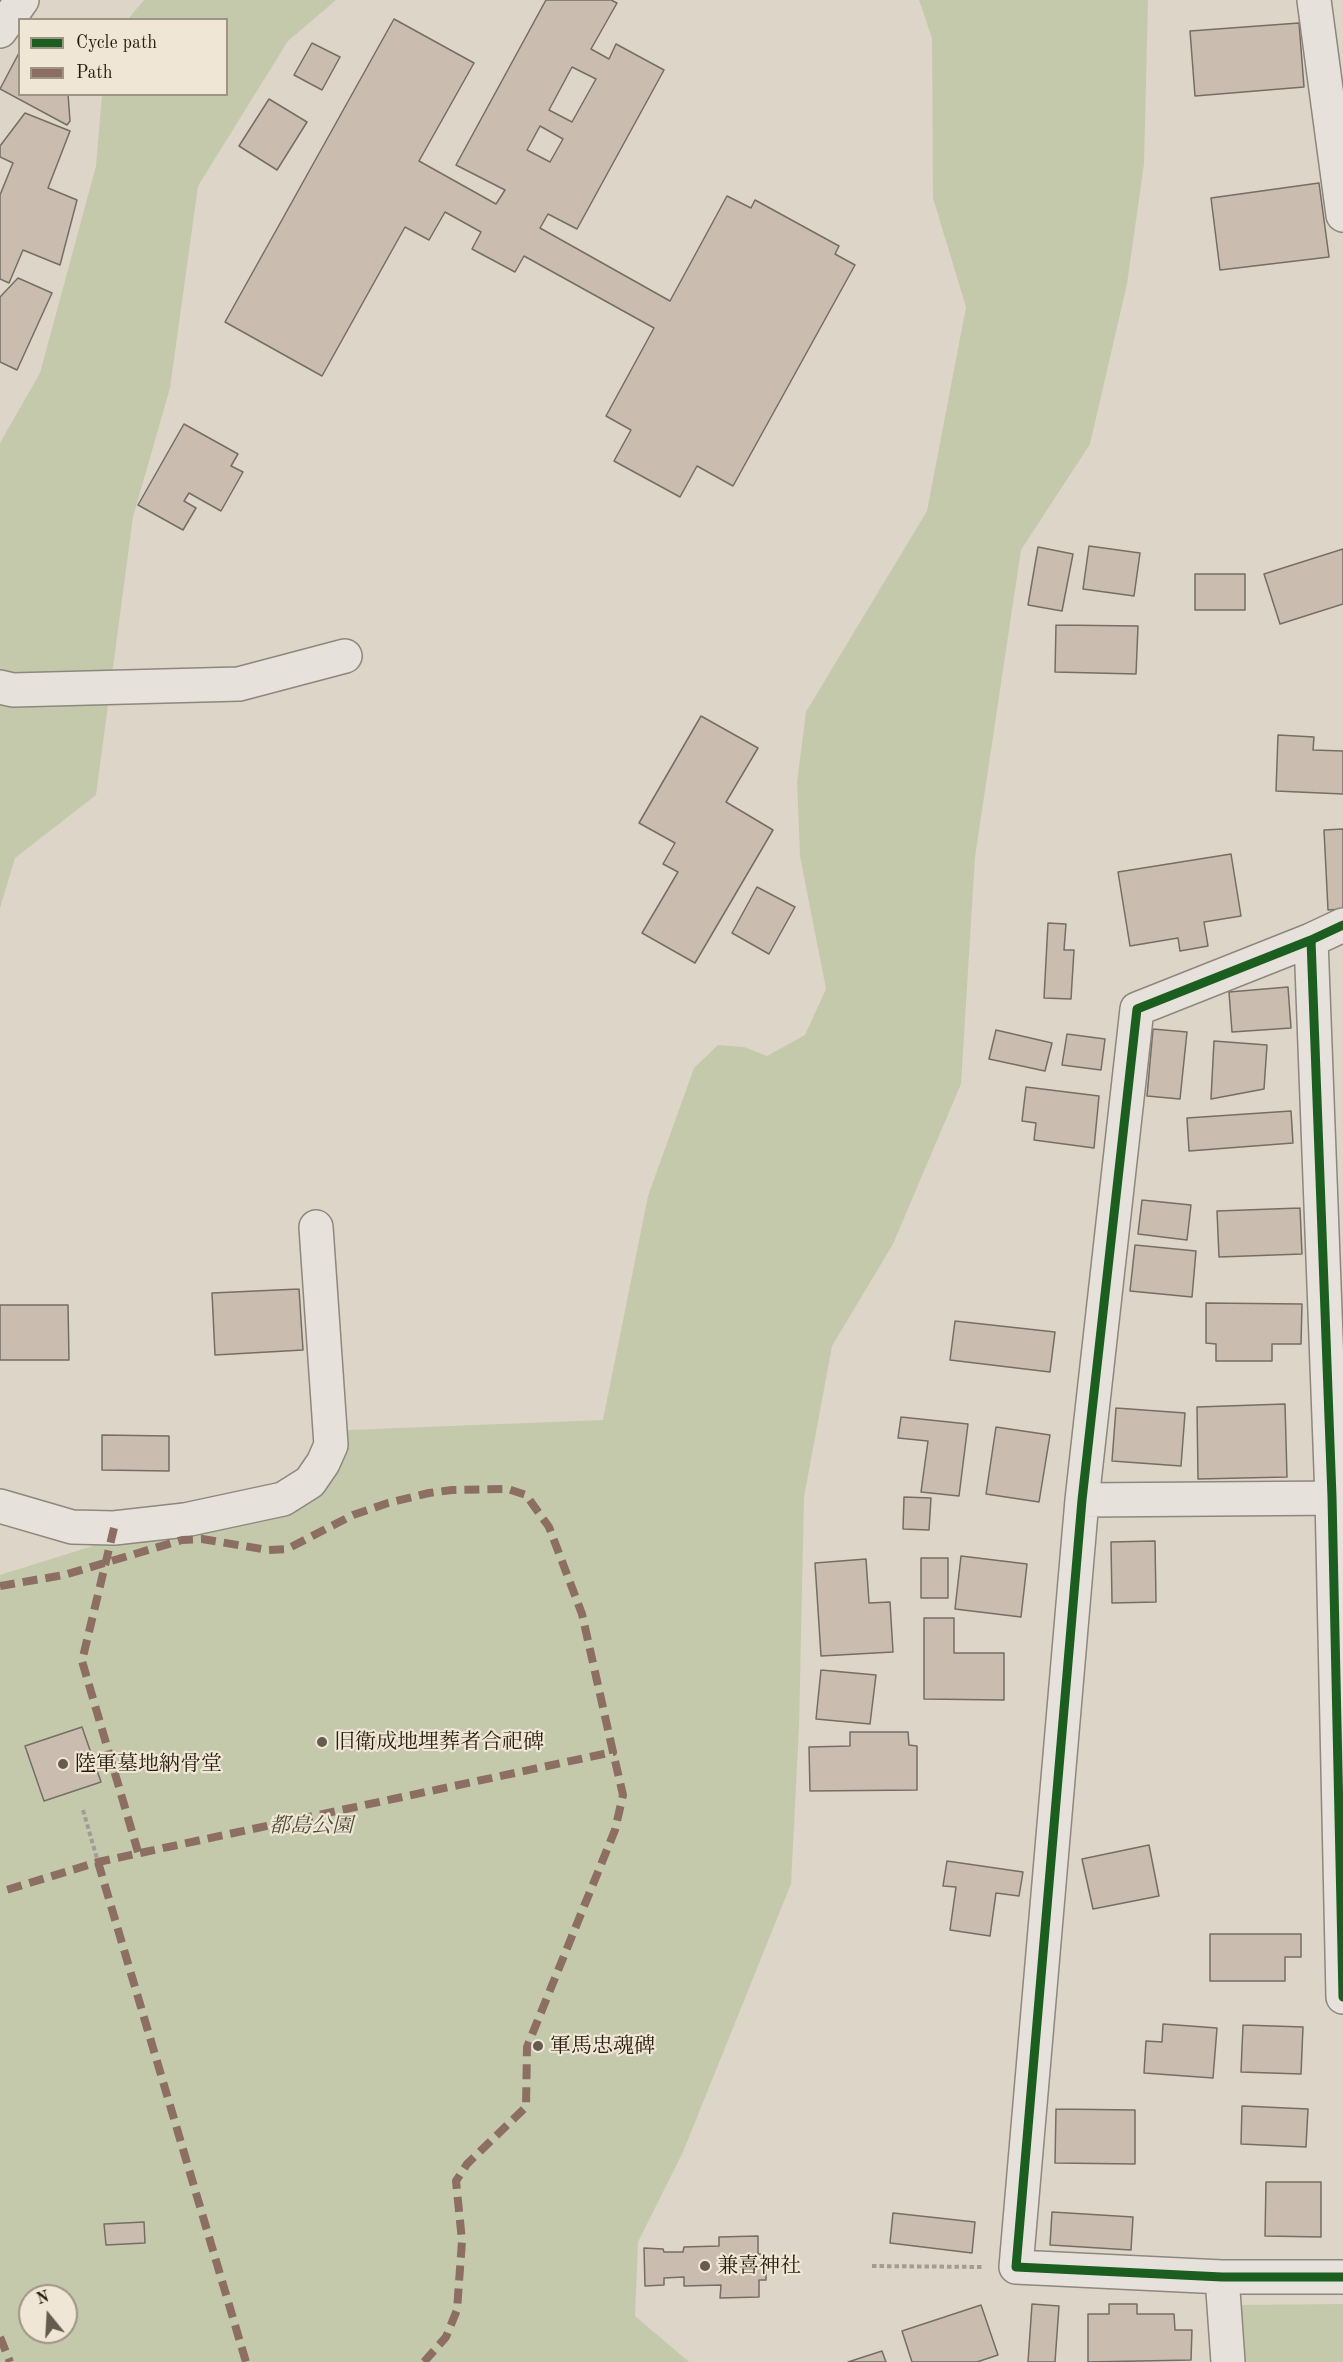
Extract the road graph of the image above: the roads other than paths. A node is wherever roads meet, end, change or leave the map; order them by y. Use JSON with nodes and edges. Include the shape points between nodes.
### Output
{"nodes":[{"id":1,"x":21,"y":0,"type":"edge"},
{"id":2,"x":1314,"y":0,"type":"edge"},
{"id":3,"x":0,"y":31,"type":"edge"},
{"id":4,"x":1343,"y":214,"type":"edge"},
{"id":5,"x":345,"y":656,"type":"dead end"},
{"id":6,"x":0,"y":687,"type":"edge"},
{"id":7,"x":1343,"y":925,"type":"edge"},
{"id":8,"x":1311,"y":940,"type":"junction"},
{"id":9,"x":316,"y":1227,"type":"dead end"},
{"id":10,"x":1338,"y":1497,"type":"edge"},
{"id":11,"x":1082,"y":1500,"type":"junction"},
{"id":12,"x":0,"y":1506,"type":"edge"},
{"id":13,"x":1343,"y":1997,"type":"edge"},
{"id":14,"x":1222,"y":2277,"type":"junction"},
{"id":15,"x":1343,"y":2277,"type":"edge"},
{"id":16,"x":1228,"y":2362,"type":"edge"}],
"edges":[{"from":1,"to":3,"type":"street"},
{"from":2,"to":4,"type":"street"},
{"from":5,"to":6,"type":"street","via":[[239,684],[13,690]]},
{"from":7,"to":8,"type":"street"},
{"from":8,"to":10,"type":"street"},
{"from":8,"to":11,"type":"street","via":[[1137,1009]]},
{"from":9,"to":12,"type":"street","via":[[331,1444],[310,1482],[283,1499],[184,1520],[114,1528],[72,1527]]},
{"from":10,"to":11,"type":"street"},
{"from":10,"to":13,"type":"street"},
{"from":11,"to":14,"type":"street","via":[[1016,2267]]},
{"from":14,"to":15,"type":"street"},
{"from":14,"to":16,"type":"street"}]}
